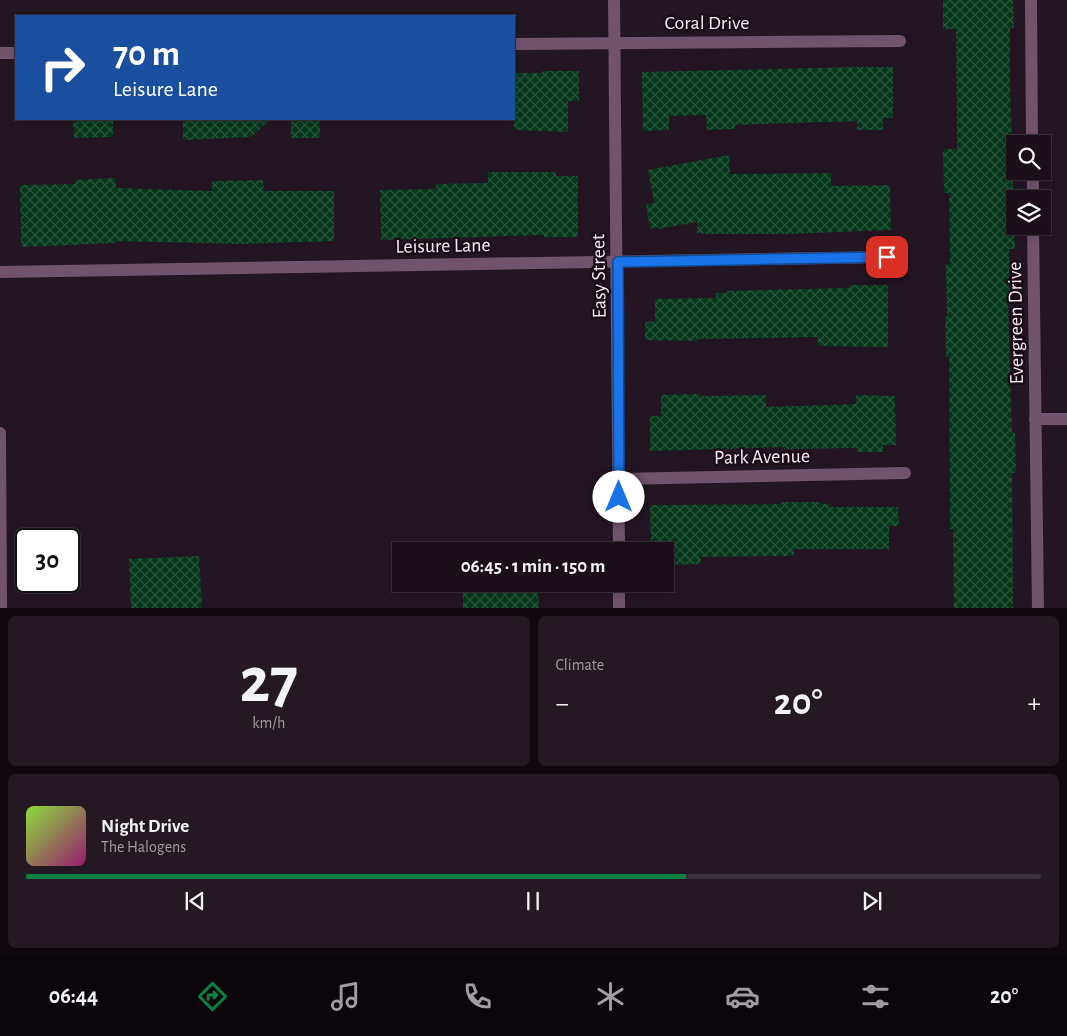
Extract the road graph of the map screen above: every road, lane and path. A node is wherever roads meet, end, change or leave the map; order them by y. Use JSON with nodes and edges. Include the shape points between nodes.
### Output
{"nodes":[{"id":1,"x":614,"y":0,"type":"edge"},
{"id":2,"x":1031,"y":0,"type":"edge"},
{"id":3,"x":900,"y":41,"type":"dead end"},
{"id":4,"x":614,"y":42,"type":"junction"},
{"id":5,"x":515,"y":44,"type":"edge"},
{"id":6,"x":0,"y":53,"type":"edge"},
{"id":7,"x":15,"y":53,"type":"edge"},
{"id":8,"x":1032,"y":135,"type":"edge"},
{"id":9,"x":1033,"y":235,"type":"edge"},
{"id":10,"x":887,"y":257,"type":"dead end"},
{"id":11,"x":618,"y":262,"type":"junction"},
{"id":12,"x":0,"y":272,"type":"edge"},
{"id":13,"x":1035,"y":419,"type":"junction"},
{"id":14,"x":1067,"y":419,"type":"edge"},
{"id":15,"x":0,"y":433,"type":"edge"},
{"id":16,"x":905,"y":473,"type":"dead end"},
{"id":17,"x":619,"y":479,"type":"junction"},
{"id":18,"x":0,"y":486,"type":"edge"},
{"id":19,"x":619,"y":542,"type":"edge"},
{"id":20,"x":619,"y":592,"type":"edge"},
{"id":21,"x":2,"y":608,"type":"edge"},
{"id":22,"x":619,"y":608,"type":"edge"},
{"id":23,"x":1038,"y":608,"type":"edge"}],
"edges":[{"from":1,"to":4,"type":"street","name":"Easy Street"},
{"from":2,"to":8,"type":"street"},
{"from":3,"to":4,"type":"street","name":"Coral Drive"},
{"from":4,"to":5,"type":"street","name":"Coral Drive"},
{"from":4,"to":11,"type":"street","name":"Easy Street"},
{"from":6,"to":7,"type":"street"},
{"from":9,"to":13,"type":"street","name":"Evergreen Drive"},
{"from":10,"to":11,"type":"street","name":"Leisure Lane"},
{"from":11,"to":12,"type":"street","name":"Leisure Lane"},
{"from":11,"to":17,"type":"street","name":"Easy Street"},
{"from":13,"to":14,"type":"street"},
{"from":13,"to":23,"type":"street","name":"Evergreen Drive"},
{"from":15,"to":18,"type":"street"},
{"from":16,"to":17,"type":"street","name":"Park Avenue"},
{"from":17,"to":19,"type":"street","name":"Easy Street"},
{"from":18,"to":21,"type":"street"},
{"from":20,"to":22,"type":"street"}]}
